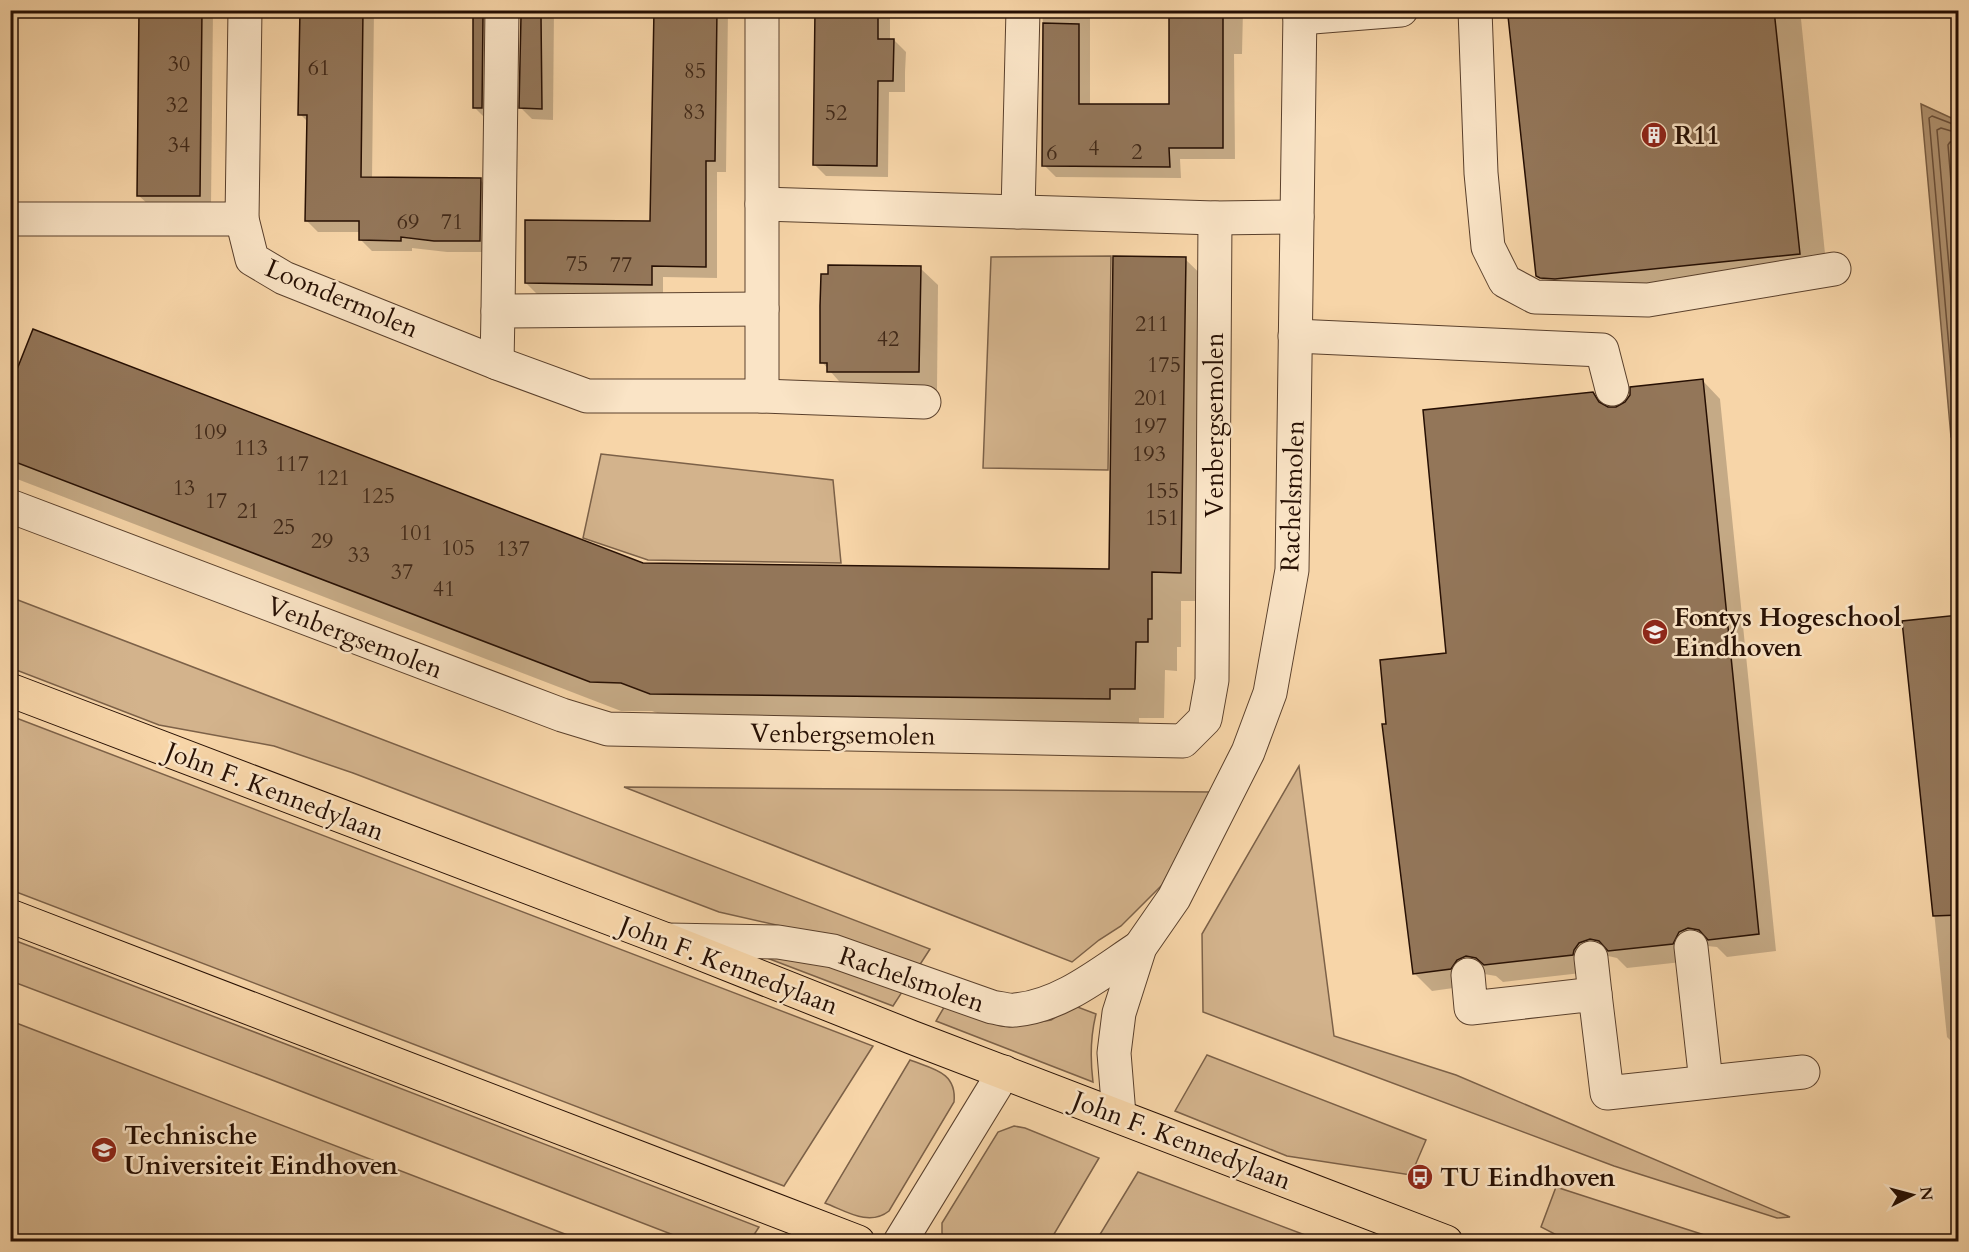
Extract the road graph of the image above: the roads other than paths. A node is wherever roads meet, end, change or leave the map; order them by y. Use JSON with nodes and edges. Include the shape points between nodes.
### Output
{"nodes":[{"id":1,"x":245,"y":10,"type":"edge"},
{"id":2,"x":502,"y":10,"type":"edge"},
{"id":3,"x":762,"y":10,"type":"edge"},
{"id":4,"x":1023,"y":10,"type":"edge"},
{"id":5,"x":1401,"y":10,"type":"edge"},
{"id":6,"x":1475,"y":10,"type":"edge"},
{"id":7,"x":1300,"y":14,"type":"edge"},
{"id":8,"x":762,"y":204,"type":"junction"},
{"id":9,"x":1018,"y":212,"type":"junction"},
{"id":10,"x":1215,"y":218,"type":"junction"},
{"id":11,"x":1297,"y":218,"type":"junction"},
{"id":12,"x":10,"y":219,"type":"edge"},
{"id":13,"x":242,"y":219,"type":"junction"},
{"id":14,"x":1834,"y":269,"type":"dead end"},
{"id":15,"x":762,"y":309,"type":"junction"},
{"id":16,"x":498,"y":311,"type":"junction"},
{"id":17,"x":1295,"y":336,"type":"junction"},
{"id":18,"x":497,"y":363,"type":"junction"},
{"id":19,"x":1612,"y":390,"type":"dead end"},
{"id":20,"x":762,"y":396,"type":"junction"},
{"id":21,"x":924,"y":402,"type":"dead end"},
{"id":22,"x":10,"y":506,"type":"edge"},
{"id":23,"x":10,"y":690,"type":"edge"},
{"id":24,"x":10,"y":916,"type":"edge"},
{"id":25,"x":667,"y":940,"type":"junction"},
{"id":26,"x":1140,"y":947,"type":"junction"},
{"id":27,"x":1691,"y":947,"type":"dead end"},
{"id":28,"x":1591,"y":958,"type":"dead end"},
{"id":29,"x":1468,"y":975,"type":"dead end"},
{"id":30,"x":1595,"y":994,"type":"junction"},
{"id":31,"x":1004,"y":1072,"type":"junction"},
{"id":32,"x":1803,"y":1072,"type":"dead end"},
{"id":33,"x":1706,"y":1082,"type":"junction"},
{"id":34,"x":1119,"y":1115,"type":"junction"},
{"id":35,"x":858,"y":1242,"type":"edge"},
{"id":36,"x":900,"y":1242,"type":"edge"},
{"id":37,"x":1446,"y":1242,"type":"edge"}],
"edges":[{"from":1,"to":13,"type":"street","name":"Loondermolen"},
{"from":2,"to":16,"type":"street"},
{"from":3,"to":8,"type":"street"},
{"from":4,"to":9,"type":"street"},
{"from":5,"to":7,"type":"street"},
{"from":6,"to":14,"type":"street","via":[[1488,247],[1505,281],[1535,297],[1648,300]]},
{"from":7,"to":11,"type":"street","name":"Rachelsmolen"},
{"from":8,"to":9,"type":"street"},
{"from":8,"to":15,"type":"street"},
{"from":9,"to":10,"type":"street"},
{"from":10,"to":11,"type":"street"},
{"from":10,"to":22,"type":"street","name":"Venbergsemolen","via":[[1212,680],[1205,719],[1183,741],[608,729]]},
{"from":11,"to":17,"type":"street","name":"Rachelsmolen"},
{"from":12,"to":13,"type":"street"},
{"from":13,"to":18,"type":"street","name":"Loondermolen","via":[[252,259],[284,278]]},
{"from":15,"to":16,"type":"street"},
{"from":15,"to":20,"type":"street"},
{"from":16,"to":18,"type":"street"},
{"from":17,"to":19,"type":"street","via":[[1602,350]]},
{"from":17,"to":26,"type":"street","name":"Rachelsmolen","via":[[1292,570],[1270,693],[1248,752],[1174,898]]},
{"from":18,"to":20,"type":"street","name":"Loondermolen","via":[[587,396]]},
{"from":20,"to":21,"type":"street","name":"Loondermolen"},
{"from":23,"to":25,"type":"main road","name":"John F. Kennedylaan"},
{"from":24,"to":35,"type":"main road"},
{"from":25,"to":26,"type":"street","name":"Rachelsmolen","via":[[778,942],[833,951],[982,1004],[1013,1010],[1034,1007],[1069,992]]},
{"from":25,"to":31,"type":"main road","name":"John F. Kennedylaan"},
{"from":26,"to":34,"type":"street","name":"Rachelsmolen","via":[[1119,1013],[1114,1053]]},
{"from":27,"to":33,"type":"street"},
{"from":28,"to":30,"type":"street"},
{"from":29,"to":30,"type":"street","via":[[1471,1008]]},
{"from":30,"to":33,"type":"street","via":[[1607,1093]]},
{"from":31,"to":34,"type":"main road","name":"John F. Kennedylaan"},
{"from":31,"to":36,"type":"street"},
{"from":32,"to":33,"type":"street"},
{"from":34,"to":37,"type":"main road","name":"John F. Kennedylaan"}]}
